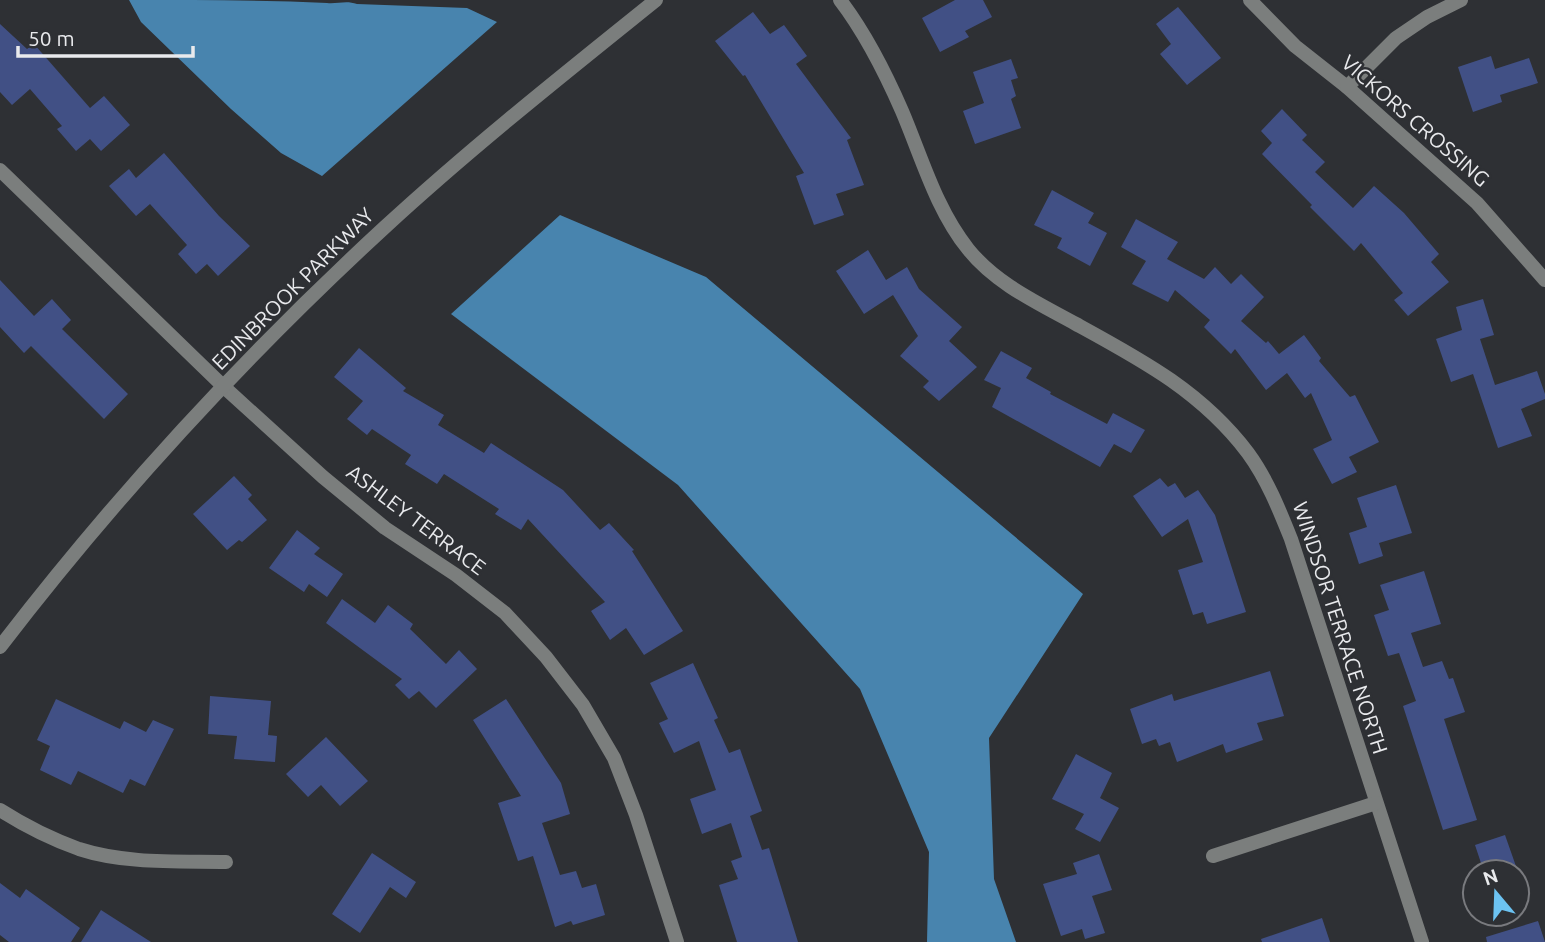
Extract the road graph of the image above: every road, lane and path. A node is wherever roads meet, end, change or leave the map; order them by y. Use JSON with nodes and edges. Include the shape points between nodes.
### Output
{"nodes":[{"id":1,"x":656,"y":0,"type":"edge"},
{"id":2,"x":840,"y":0,"type":"edge"},
{"id":3,"x":1250,"y":0,"type":"edge"},
{"id":4,"x":1461,"y":0,"type":"edge"},
{"id":5,"x":1347,"y":87,"type":"junction"},
{"id":6,"x":0,"y":170,"type":"edge"},
{"id":7,"x":1545,"y":280,"type":"edge"},
{"id":8,"x":224,"y":387,"type":"junction"},
{"id":9,"x":0,"y":647,"type":"edge"},
{"id":10,"x":1376,"y":803,"type":"junction"},
{"id":11,"x":0,"y":810,"type":"edge"},
{"id":12,"x":1213,"y":856,"type":"dead end"},
{"id":13,"x":226,"y":862,"type":"dead end"},
{"id":14,"x":677,"y":942,"type":"edge"},
{"id":15,"x":1422,"y":942,"type":"edge"}],
"edges":[{"from":1,"to":8,"type":"street","name":"EDINBROOK PARKWAY","via":[[531,100],[384,228]]},
{"from":2,"to":10,"type":"street","name":"WINDSOR TERRACE NORTH","via":[[880,62],[932,188],[968,250],[1025,296],[1146,361],[1182,386],[1249,454],[1273,494],[1291,538]]},
{"from":3,"to":5,"type":"street","name":"VICKORS CROSSING","via":[[1295,46]]},
{"from":4,"to":5,"type":"street","via":[[1396,38]]},
{"from":5,"to":7,"type":"street","name":"VICKORS CROSSING","via":[[1478,203]]},
{"from":6,"to":8,"type":"street","name":"ASHLEY TERRACE"},
{"from":8,"to":9,"type":"street","name":"EDINBROOK PARKWAY","via":[[79,547]]},
{"from":8,"to":14,"type":"street","name":"ASHLEY TERRACE","via":[[385,528],[505,613],[546,657],[583,705],[614,758]]},
{"from":10,"to":12,"type":"street"},
{"from":10,"to":15,"type":"street","name":"WINDSOR TERRACE NORTH"},
{"from":11,"to":13,"type":"street","via":[[81,850],[123,858]]}]}
